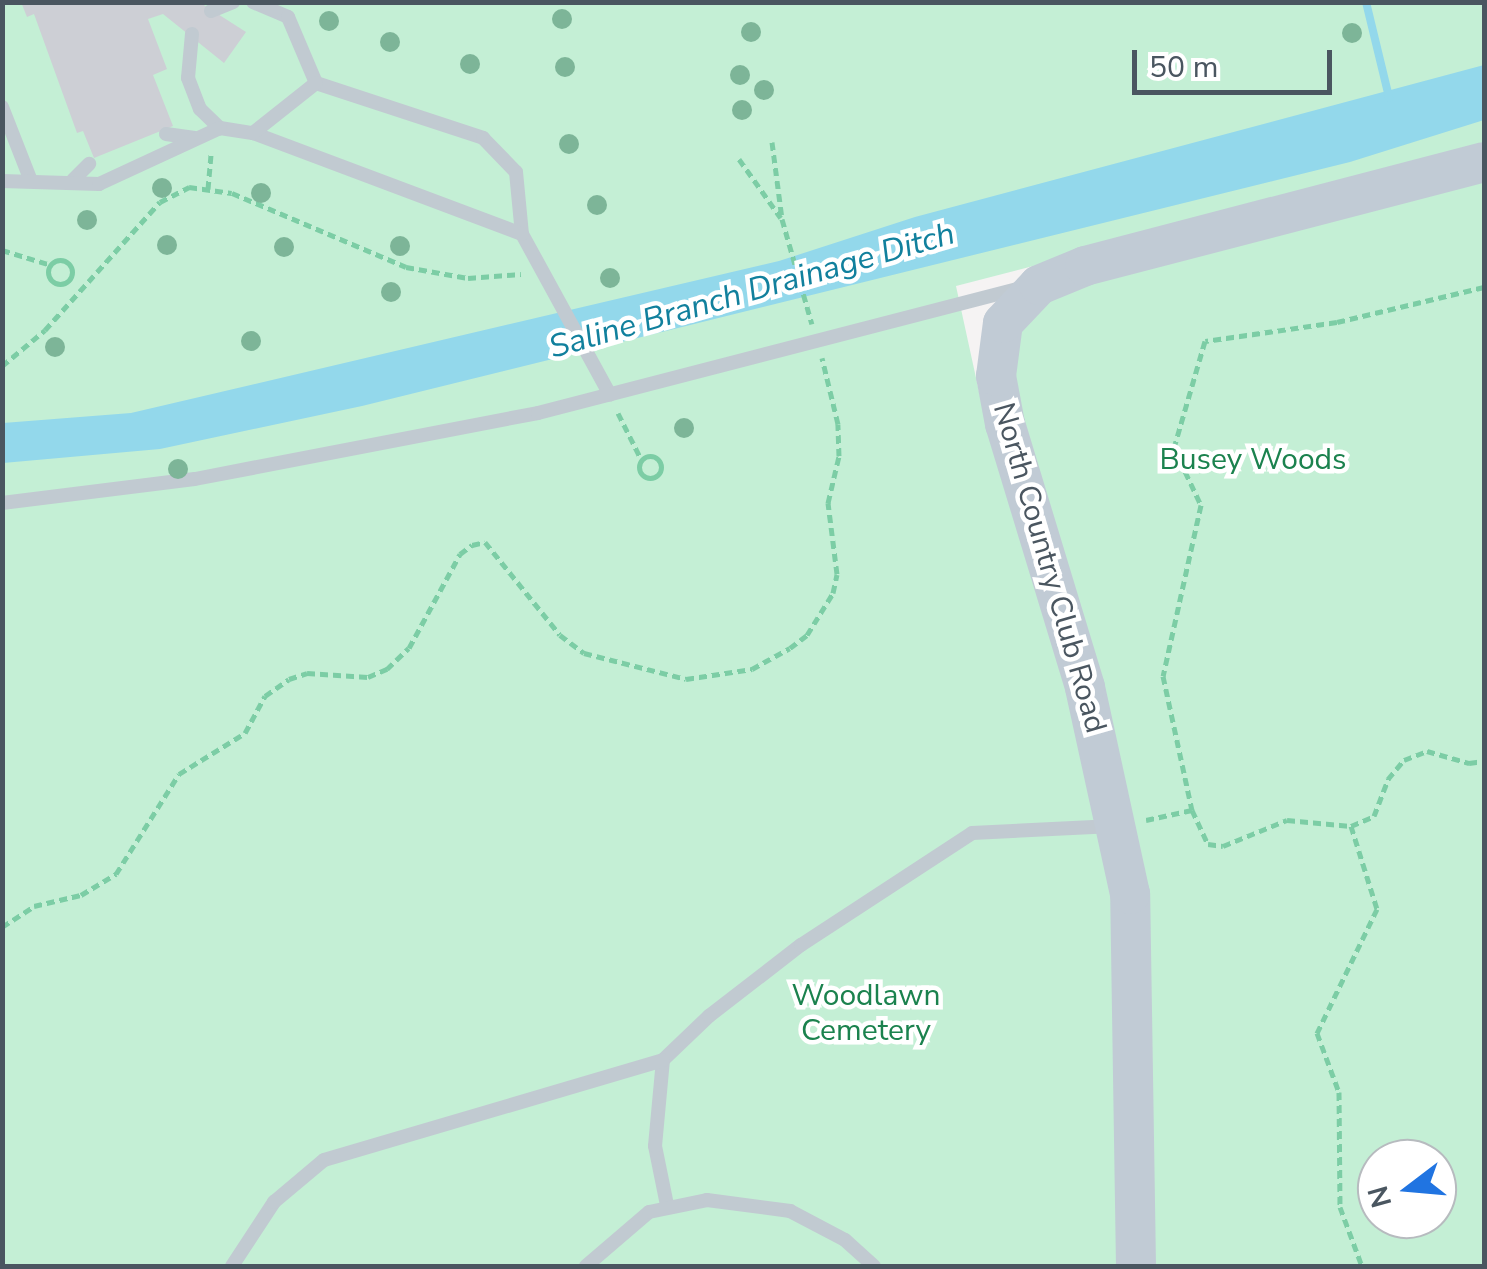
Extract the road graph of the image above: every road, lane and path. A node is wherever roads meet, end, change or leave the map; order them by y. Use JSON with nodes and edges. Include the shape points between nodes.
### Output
{"nodes":[{"id":1,"x":233,"y":2,"type":"edge"},
{"id":2,"x":253,"y":2,"type":"edge"},
{"id":3,"x":211,"y":11,"type":"dead end"},
{"id":4,"x":192,"y":34,"type":"dead end"},
{"id":5,"x":316,"y":83,"type":"junction"},
{"id":6,"x":2,"y":107,"type":"edge"},
{"id":7,"x":217,"y":130,"type":"junction"},
{"id":8,"x":252,"y":133,"type":"junction"},
{"id":9,"x":166,"y":134,"type":"dead end"},
{"id":10,"x":195,"y":138,"type":"junction"},
{"id":11,"x":772,"y":142,"type":"dead end"},
{"id":12,"x":740,"y":159,"type":"dead end"},
{"id":13,"x":1484,"y":162,"type":"edge"},
{"id":14,"x":89,"y":164,"type":"dead end"},
{"id":15,"x":73,"y":180,"type":"junction"},
{"id":16,"x":2,"y":181,"type":"edge"},
{"id":17,"x":31,"y":181,"type":"junction"},
{"id":18,"x":208,"y":190,"type":"junction"},
{"id":19,"x":782,"y":219,"type":"junction"},
{"id":20,"x":522,"y":234,"type":"junction"},
{"id":21,"x":2,"y":250,"type":"edge"},
{"id":22,"x":51,"y":265,"type":"junction"},
{"id":23,"x":543,"y":268,"type":"junction"},
{"id":24,"x":70,"y":279,"type":"junction"},
{"id":25,"x":1039,"y":284,"type":"junction"},
{"id":26,"x":1484,"y":287,"type":"edge"},
{"id":27,"x":80,"y":288,"type":"junction"},
{"id":28,"x":814,"y":332,"type":"dead end"},
{"id":29,"x":823,"y":360,"type":"dead end"},
{"id":30,"x":2,"y":366,"type":"edge"},
{"id":31,"x":610,"y":395,"type":"junction"},
{"id":32,"x":641,"y":460,"type":"junction"},
{"id":33,"x":2,"y":503,"type":"edge"},
{"id":34,"x":1484,"y":761,"type":"edge"},
{"id":35,"x":1192,"y":810,"type":"junction"},
{"id":36,"x":1118,"y":826,"type":"junction"},
{"id":37,"x":1352,"y":826,"type":"junction"},
{"id":38,"x":2,"y":927,"type":"edge"},
{"id":39,"x":663,"y":1060,"type":"junction"},
{"id":40,"x":668,"y":1205,"type":"junction"},
{"id":41,"x":232,"y":1266,"type":"edge"},
{"id":42,"x":586,"y":1266,"type":"edge"},
{"id":43,"x":874,"y":1266,"type":"edge"},
{"id":44,"x":1136,"y":1266,"type":"edge"},
{"id":45,"x":1362,"y":1266,"type":"edge"}],
"edges":[{"from":1,"to":3,"type":"lane"},
{"from":2,"to":5,"type":"lane","via":[[288,17]]},
{"from":4,"to":7,"type":"lane","via":[[188,78],[200,110]]},
{"from":5,"to":8,"type":"lane"},
{"from":5,"to":20,"type":"lane","via":[[483,138],[516,172]]},
{"from":6,"to":17,"type":"lane"},
{"from":7,"to":8,"type":"lane"},
{"from":7,"to":10,"type":"lane"},
{"from":7,"to":18,"type":"path"},
{"from":8,"to":20,"type":"lane"},
{"from":9,"to":10,"type":"lane"},
{"from":10,"to":15,"type":"lane","via":[[99,184]]},
{"from":11,"to":19,"type":"path"},
{"from":12,"to":19,"type":"path"},
{"from":13,"to":25,"type":"street","name":"North Country Club Road","via":[[1085,266]]},
{"from":14,"to":15,"type":"lane"},
{"from":15,"to":17,"type":"lane"},
{"from":16,"to":17,"type":"lane"},
{"from":18,"to":23,"type":"path","via":[[232,192],[406,268],[498,279]]},
{"from":18,"to":27,"type":"path","via":[[189,187],[160,202]]},
{"from":19,"to":28,"type":"path"},
{"from":20,"to":23,"type":"lane"},
{"from":21,"to":22,"type":"path"},
{"from":22,"to":24,"type":"path","via":[[53,281]]},
{"from":22,"to":24,"type":"path","via":[[70,264]]},
{"from":23,"to":31,"type":"lane"},
{"from":24,"to":27,"type":"path"},
{"from":25,"to":31,"type":"lane"},
{"from":25,"to":36,"type":"street","name":"North Country Club Road","via":[[1003,324],[996,376]]},
{"from":26,"to":35,"type":"path","via":[[1337,322],[1205,340],[1197,354],[1174,448],[1201,504],[1163,676]]},
{"from":27,"to":30,"type":"path"},
{"from":29,"to":38,"type":"path","via":[[838,424],[839,456],[828,503],[836,574],[824,607],[790,648],[752,669],[686,679],[584,654],[485,542],[472,545],[460,554],[409,648],[387,668],[368,677],[290,679],[265,696],[244,733],[179,774],[116,874],[81,895],[34,906]]},
{"from":31,"to":32,"type":"path"},
{"from":31,"to":33,"type":"lane","via":[[195,479]]},
{"from":32,"to":32,"type":"path","via":[[644,476],[658,474],[657,459]]},
{"from":34,"to":37,"type":"path","via":[[1427,752],[1404,760],[1388,779],[1374,816]]},
{"from":35,"to":36,"type":"path"},
{"from":35,"to":37,"type":"path","via":[[1208,844],[1223,846],[1287,820]]},
{"from":36,"to":39,"type":"lane","via":[[997,828],[949,844],[801,944]]},
{"from":36,"to":44,"type":"street","name":"North Country Club Road","via":[[1134,973]]},
{"from":37,"to":45,"type":"path","via":[[1377,909],[1317,1033],[1339,1092],[1340,1207]]},
{"from":39,"to":40,"type":"lane","via":[[655,1146]]},
{"from":39,"to":41,"type":"lane","via":[[324,1160],[274,1202]]},
{"from":40,"to":42,"type":"lane","via":[[626,1226]]},
{"from":40,"to":43,"type":"lane","via":[[707,1200],[790,1211],[845,1240]]}]}
